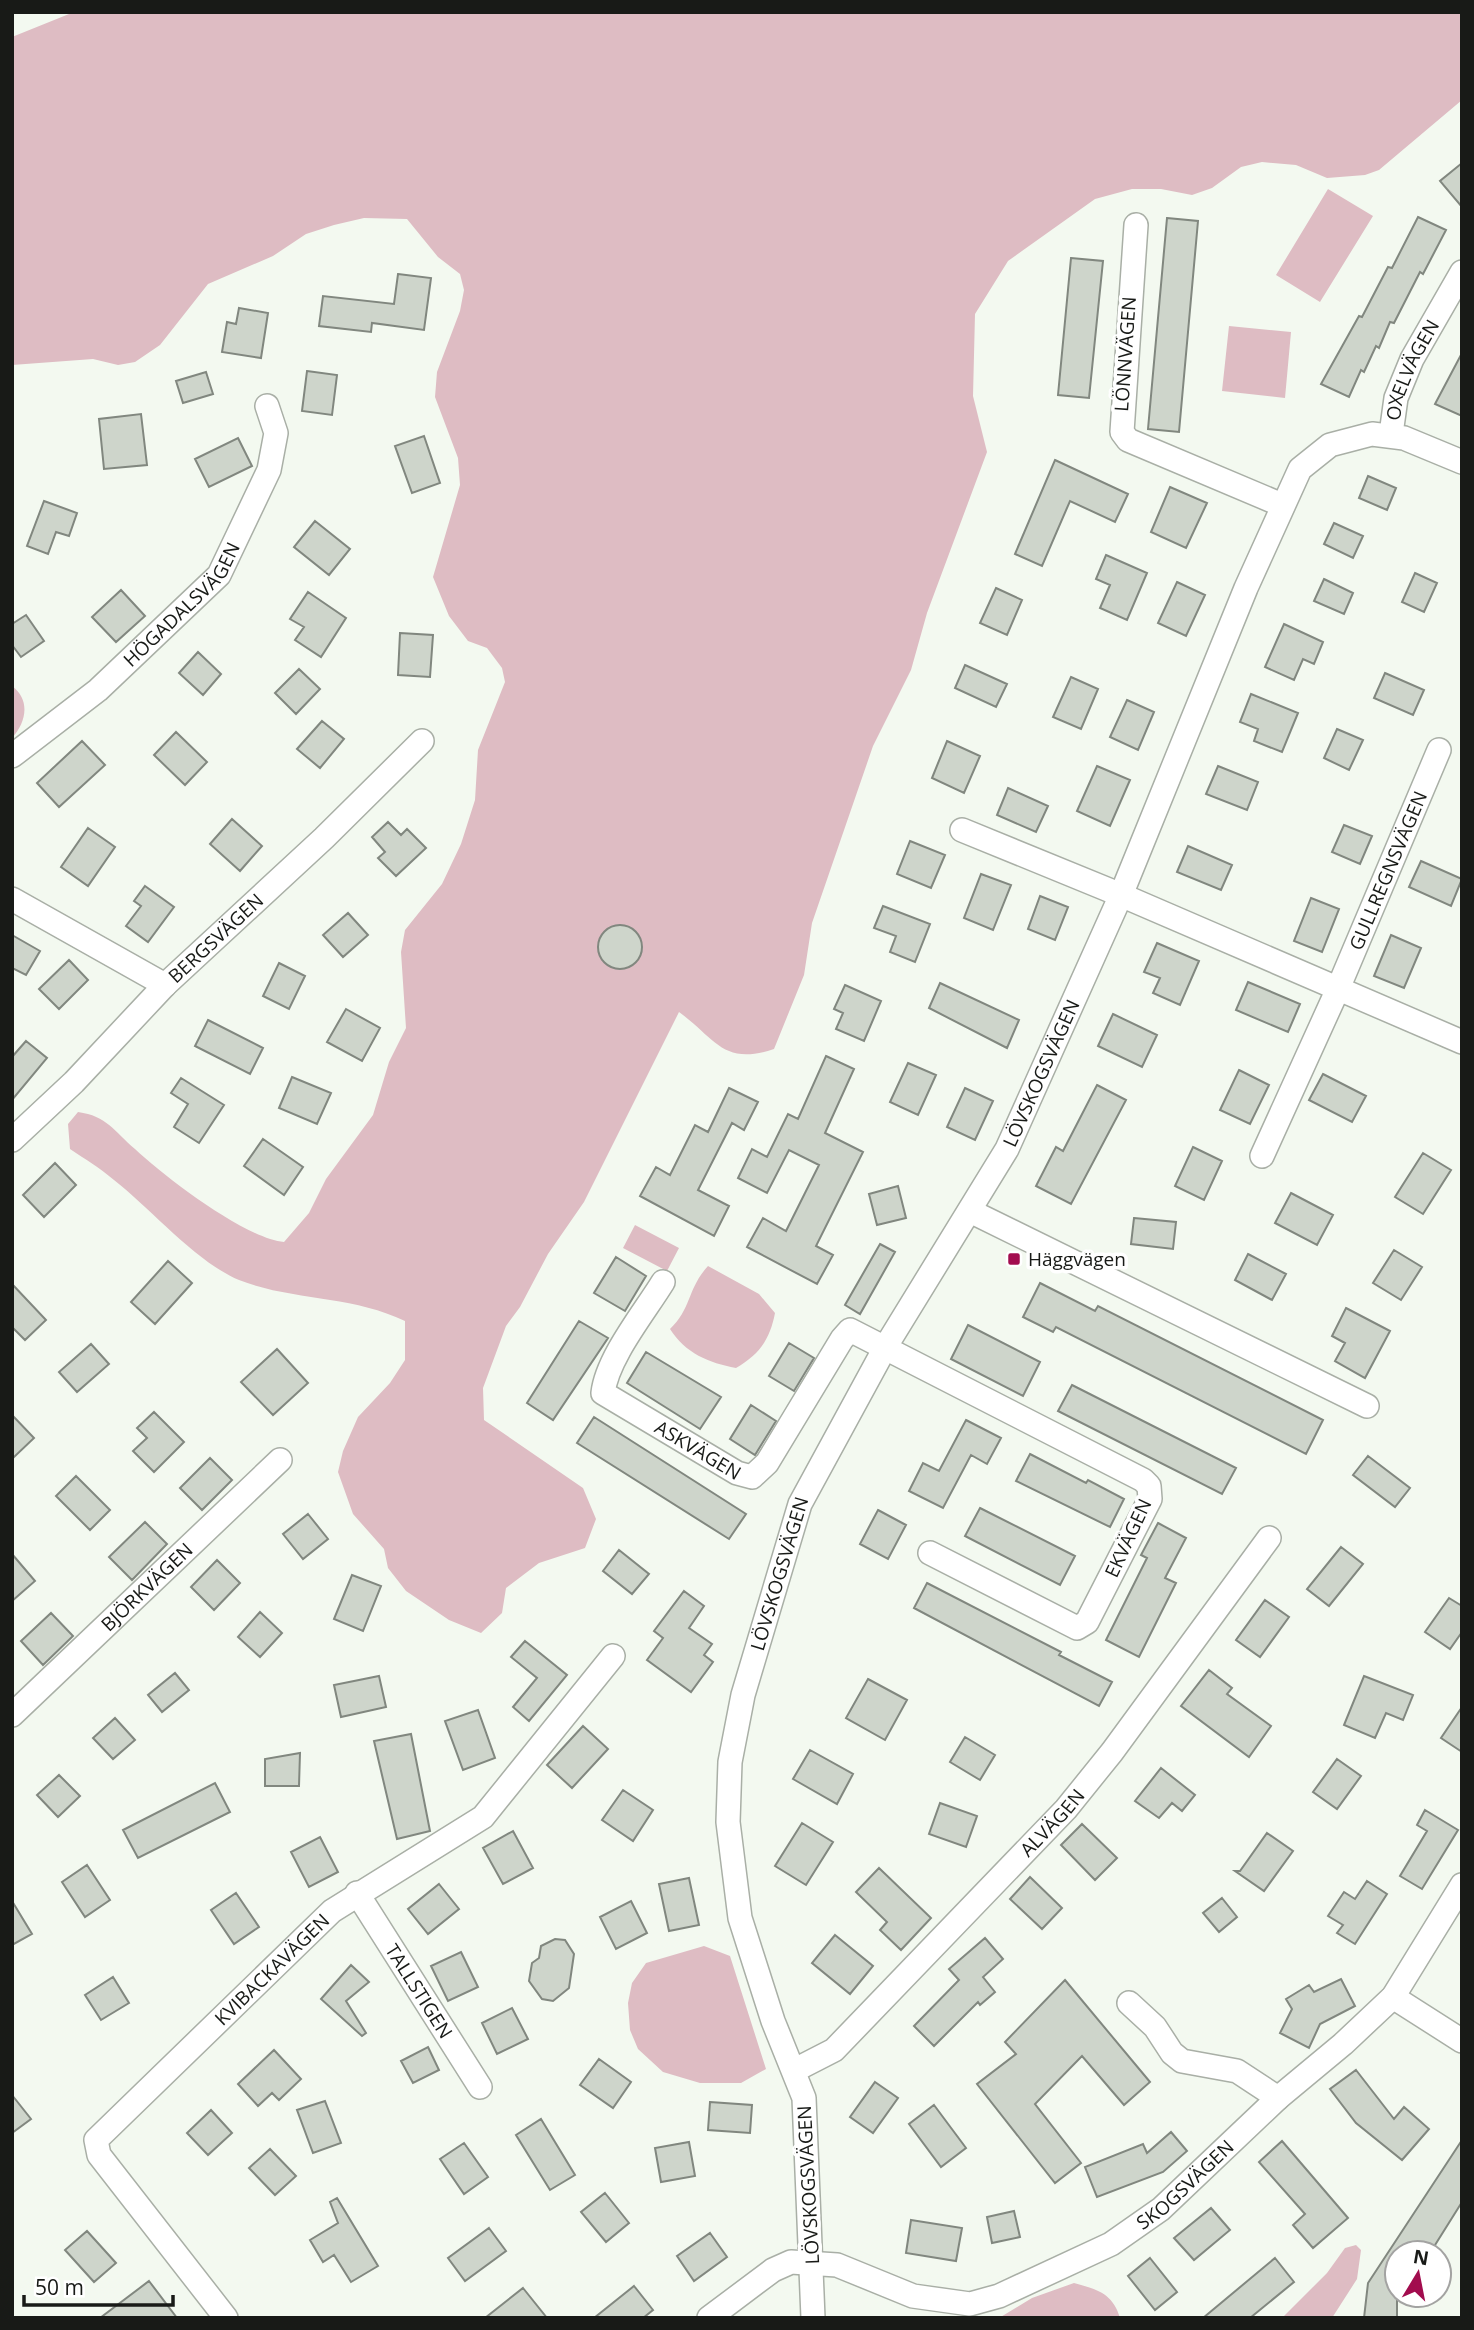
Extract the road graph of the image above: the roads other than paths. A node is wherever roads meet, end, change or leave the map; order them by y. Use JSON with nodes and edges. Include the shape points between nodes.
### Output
{"nodes":[{"id":1,"x":1136,"y":225,"type":"dead end"},
{"id":2,"x":1462,"y":272,"type":"edge"},
{"id":3,"x":267,"y":405,"type":"dead end"},
{"id":4,"x":1391,"y":434,"type":"junction"},
{"id":5,"x":1462,"y":462,"type":"edge"},
{"id":6,"x":1282,"y":505,"type":"junction"},
{"id":7,"x":422,"y":741,"type":"dead end"},
{"id":8,"x":1439,"y":750,"type":"dead end"},
{"id":9,"x":12,"y":756,"type":"edge"},
{"id":10,"x":962,"y":830,"type":"dead end"},
{"id":11,"x":1121,"y":895,"type":"junction"},
{"id":12,"x":12,"y":899,"type":"edge"},
{"id":13,"x":165,"y":985,"type":"junction"},
{"id":14,"x":1337,"y":991,"type":"junction"},
{"id":15,"x":1462,"y":1042,"type":"edge"},
{"id":16,"x":12,"y":1140,"type":"edge"},
{"id":17,"x":1262,"y":1156,"type":"dead end"},
{"id":18,"x":970,"y":1211,"type":"junction"},
{"id":19,"x":663,"y":1282,"type":"dead end"},
{"id":20,"x":886,"y":1346,"type":"junction"},
{"id":21,"x":1367,"y":1406,"type":"dead end"},
{"id":22,"x":280,"y":1460,"type":"dead end"},
{"id":23,"x":1269,"y":1538,"type":"dead end"},
{"id":24,"x":930,"y":1553,"type":"dead end"},
{"id":25,"x":613,"y":1656,"type":"dead end"},
{"id":26,"x":12,"y":1715,"type":"edge"},
{"id":27,"x":1462,"y":1885,"type":"edge"},
{"id":28,"x":357,"y":1893,"type":"junction"},
{"id":29,"x":1393,"y":1997,"type":"junction"},
{"id":30,"x":1129,"y":2003,"type":"dead end"},
{"id":31,"x":1462,"y":2041,"type":"edge"},
{"id":32,"x":795,"y":2070,"type":"junction"},
{"id":33,"x":480,"y":2087,"type":"dead end"},
{"id":34,"x":1278,"y":2098,"type":"junction"},
{"id":35,"x":812,"y":2263,"type":"junction"},
{"id":36,"x":970,"y":2311,"type":"edge"},
{"id":37,"x":226,"y":2318,"type":"edge"},
{"id":38,"x":709,"y":2318,"type":"edge"},
{"id":39,"x":813,"y":2318,"type":"edge"}],
"edges":[{"from":1,"to":6,"type":"street","name":"LÖNNVÄGEN","via":[[1122,432],[1128,440]]},
{"from":2,"to":4,"type":"street","name":"OXELVÄGEN","via":[[1412,359],[1396,398]]},
{"from":3,"to":9,"type":"street","name":"HÖGADALSVÄGEN","via":[[276,433],[270,470],[219,575],[98,690]]},
{"from":4,"to":5,"type":"street","name":"LÖVSKOGSVÄGEN"},
{"from":4,"to":6,"type":"street","name":"LÖVSKOGSVÄGEN","via":[[1358,436],[1317,454],[1300,469]]},
{"from":6,"to":11,"type":"street","name":"LÖVSKOGSVÄGEN"},
{"from":7,"to":13,"type":"street","name":"BERGSVÄGEN"},
{"from":8,"to":14,"type":"street","name":"GULLREGNSVÄGEN"},
{"from":10,"to":11,"type":"street"},
{"from":11,"to":14,"type":"street"},
{"from":11,"to":18,"type":"street","name":"LÖVSKOGSVÄGEN","via":[[1007,1149]]},
{"from":12,"to":13,"type":"street"},
{"from":13,"to":16,"type":"street","name":"BERGSVÄGEN"},
{"from":14,"to":15,"type":"street"},
{"from":14,"to":17,"type":"street","name":"GULLREGNSVÄGEN"},
{"from":18,"to":20,"type":"street","name":"LÖVSKOGSVÄGEN"},
{"from":18,"to":21,"type":"street"},
{"from":19,"to":20,"type":"street","name":"ASKVÄGEN","via":[[618,1354],[603,1393],[737,1473],[752,1477],[767,1463],[850,1330]]},
{"from":20,"to":24,"type":"street","name":"EKVÄGEN","via":[[1143,1480],[1150,1493],[1087,1622],[1077,1628]]},
{"from":20,"to":32,"type":"street","name":"LÖVSKOGSVÄGEN","via":[[800,1504],[757,1643],[730,1762],[728,1822],[740,1918],[773,2021]]},
{"from":22,"to":26,"type":"street","name":"BJÖRKVÄGEN"},
{"from":23,"to":32,"type":"street","name":"ALVÄGEN","via":[[1066,1808],[834,2050]]},
{"from":25,"to":28,"type":"street","name":"KVIBACKAVÄGEN","via":[[483,1817]]},
{"from":27,"to":29,"type":"street","name":"SKOGSVÄGEN"},
{"from":28,"to":33,"type":"street","name":"TALLSTIGEN"},
{"from":28,"to":37,"type":"street","name":"KVIBACKAVÄGEN","via":[[323,1920],[96,2140],[99,2155]]},
{"from":29,"to":31,"type":"street"},
{"from":29,"to":34,"type":"street","name":"SKOGSVÄGEN"},
{"from":30,"to":34,"type":"street","via":[[1182,2061],[1237,2071]]},
{"from":32,"to":35,"type":"street","name":"LÖVSKOGSVÄGEN","via":[[804,2098]]},
{"from":34,"to":36,"type":"street","name":"SKOGSVÄGEN","via":[[1141,2226]]},
{"from":35,"to":36,"type":"street","name":"SKOGSVÄGEN","via":[[837,2265],[913,2296]]},
{"from":35,"to":38,"type":"street","name":"SKOGSVÄGEN","via":[[791,2262],[773,2270]]},
{"from":35,"to":39,"type":"street","name":"LÖVSKOGSVÄGEN"}]}
